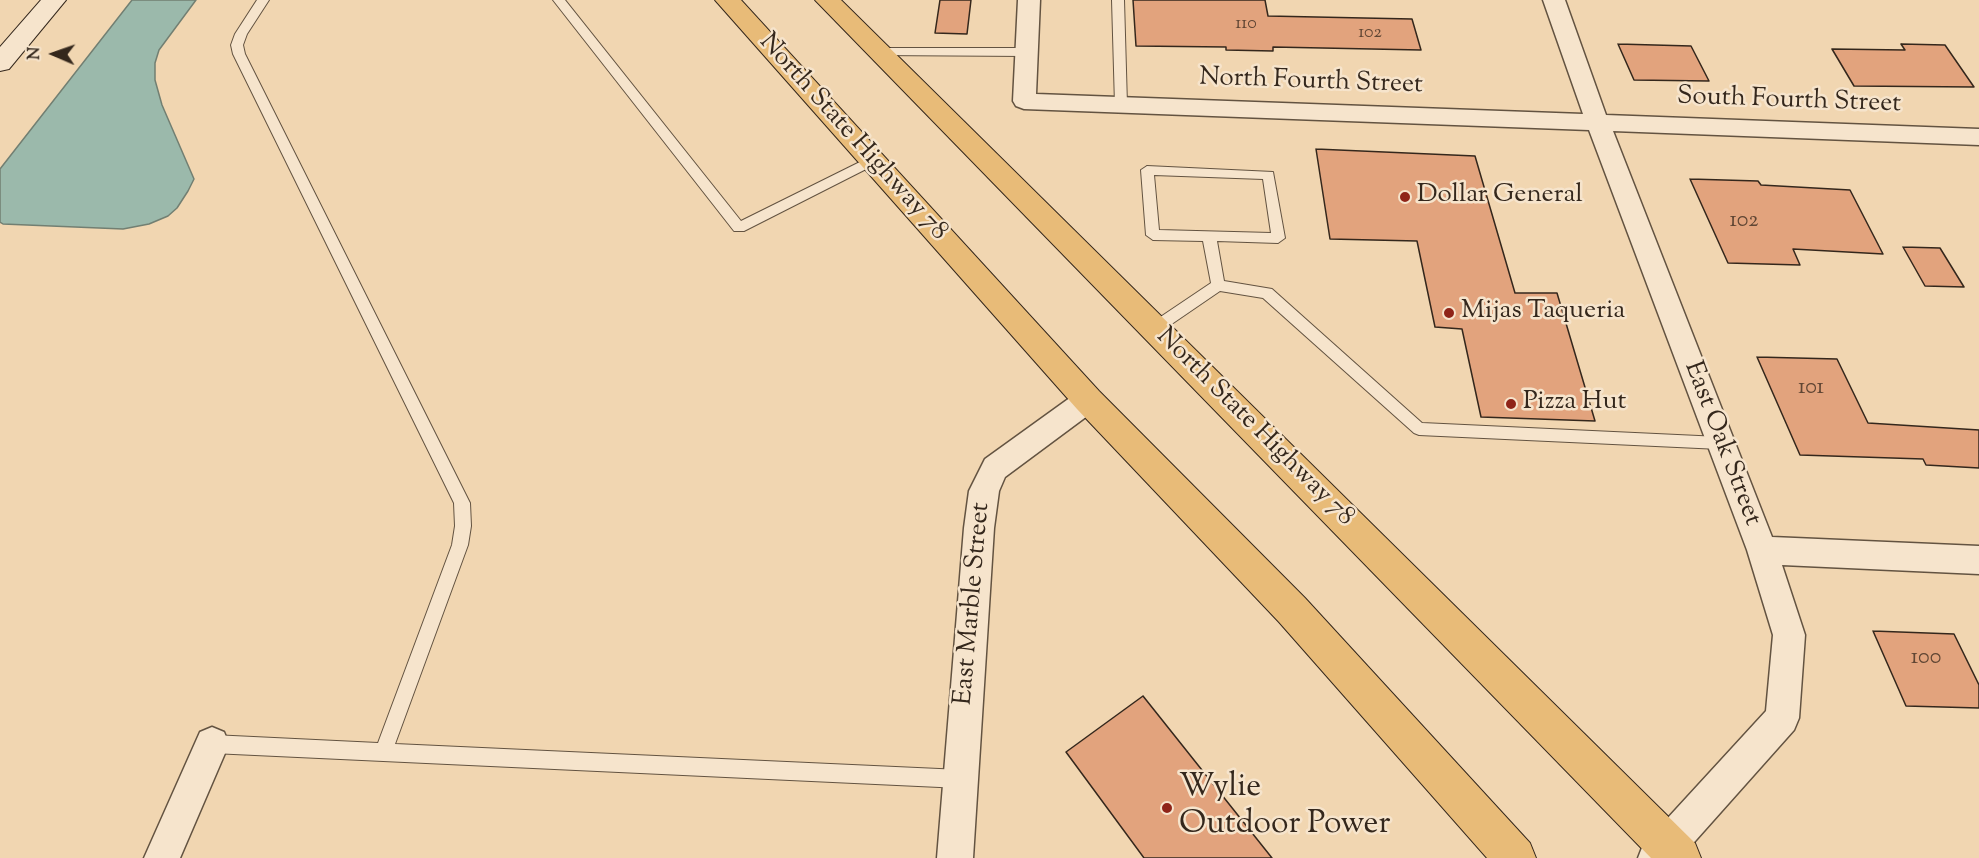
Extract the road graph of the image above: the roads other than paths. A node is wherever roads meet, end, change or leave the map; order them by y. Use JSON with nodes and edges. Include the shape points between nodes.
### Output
{"nodes":[{"id":1,"x":54,"y":0,"type":"edge"},
{"id":2,"x":263,"y":0,"type":"edge"},
{"id":3,"x":559,"y":0,"type":"edge"},
{"id":4,"x":727,"y":0,"type":"edge"},
{"id":5,"x":827,"y":0,"type":"edge"},
{"id":6,"x":1029,"y":0,"type":"edge"},
{"id":7,"x":1118,"y":0,"type":"edge"},
{"id":8,"x":1554,"y":0,"type":"edge"},
{"id":9,"x":879,"y":52,"type":"junction"},
{"id":10,"x":1026,"y":52,"type":"junction"},
{"id":11,"x":0,"y":63,"type":"edge"},
{"id":12,"x":1121,"y":105,"type":"junction"},
{"id":13,"x":1597,"y":121,"type":"junction"},
{"id":14,"x":1979,"y":137,"type":"edge"},
{"id":15,"x":872,"y":160,"type":"junction"},
{"id":16,"x":1209,"y":236,"type":"junction"},
{"id":17,"x":1218,"y":285,"type":"junction"},
{"id":18,"x":1155,"y":328,"type":"junction"},
{"id":19,"x":1088,"y":400,"type":"junction"},
{"id":20,"x":1720,"y":443,"type":"junction"},
{"id":21,"x":1762,"y":550,"type":"junction"},
{"id":22,"x":1979,"y":560,"type":"edge"},
{"id":23,"x":212,"y":744,"type":"joint"},
{"id":24,"x":383,"y":752,"type":"junction"},
{"id":25,"x":960,"y":778,"type":"junction"},
{"id":26,"x":1668,"y":854,"type":"edge"},
{"id":27,"x":162,"y":858,"type":"edge"},
{"id":28,"x":955,"y":858,"type":"edge"},
{"id":29,"x":1515,"y":858,"type":"edge"}],
"edges":[{"from":1,"to":11,"type":"main road"},
{"from":2,"to":24,"type":"lane","via":[[241,34],[239,54],[462,503],[460,545]]},
{"from":3,"to":15,"type":"lane","via":[[739,228]]},
{"from":4,"to":15,"type":"main road","name":"North State Highway 78"},
{"from":5,"to":9,"type":"main road","name":"North State Highway 78"},
{"from":6,"to":10,"type":"street"},
{"from":7,"to":12,"type":"lane"},
{"from":8,"to":13,"type":"street","name":"East Oak Street"},
{"from":9,"to":10,"type":"lane"},
{"from":9,"to":18,"type":"main road","name":"North State Highway 78"},
{"from":10,"to":12,"type":"street","name":"North Fourth Street","via":[[1024,101]]},
{"from":12,"to":13,"type":"street","name":"North Fourth Street"},
{"from":13,"to":14,"type":"street","name":"South Fourth Street"},
{"from":13,"to":20,"type":"street","name":"East Oak Street"},
{"from":15,"to":19,"type":"main road","name":"North State Highway 78"},
{"from":16,"to":16,"type":"lane","via":[[1278,238],[1269,175],[1147,170],[1153,235]]},
{"from":16,"to":17,"type":"lane"},
{"from":17,"to":18,"type":"lane"},
{"from":17,"to":20,"type":"lane","via":[[1267,293],[1419,429]]},
{"from":18,"to":26,"type":"main road","name":"North State Highway 78"},
{"from":19,"to":25,"type":"street","name":"East Marble Street","via":[[995,468],[984,491]]},
{"from":19,"to":29,"type":"main road","name":"North State Highway 78","via":[[1292,610]]},
{"from":20,"to":21,"type":"street","name":"East Oak Street"},
{"from":21,"to":22,"type":"street"},
{"from":21,"to":26,"type":"street","name":"East Oak Street","via":[[1789,635],[1782,718]]},
{"from":23,"to":24,"type":"lane"},
{"from":23,"to":27,"type":"street"},
{"from":24,"to":25,"type":"lane"},
{"from":25,"to":28,"type":"street","name":"East Marble Street"}]}
